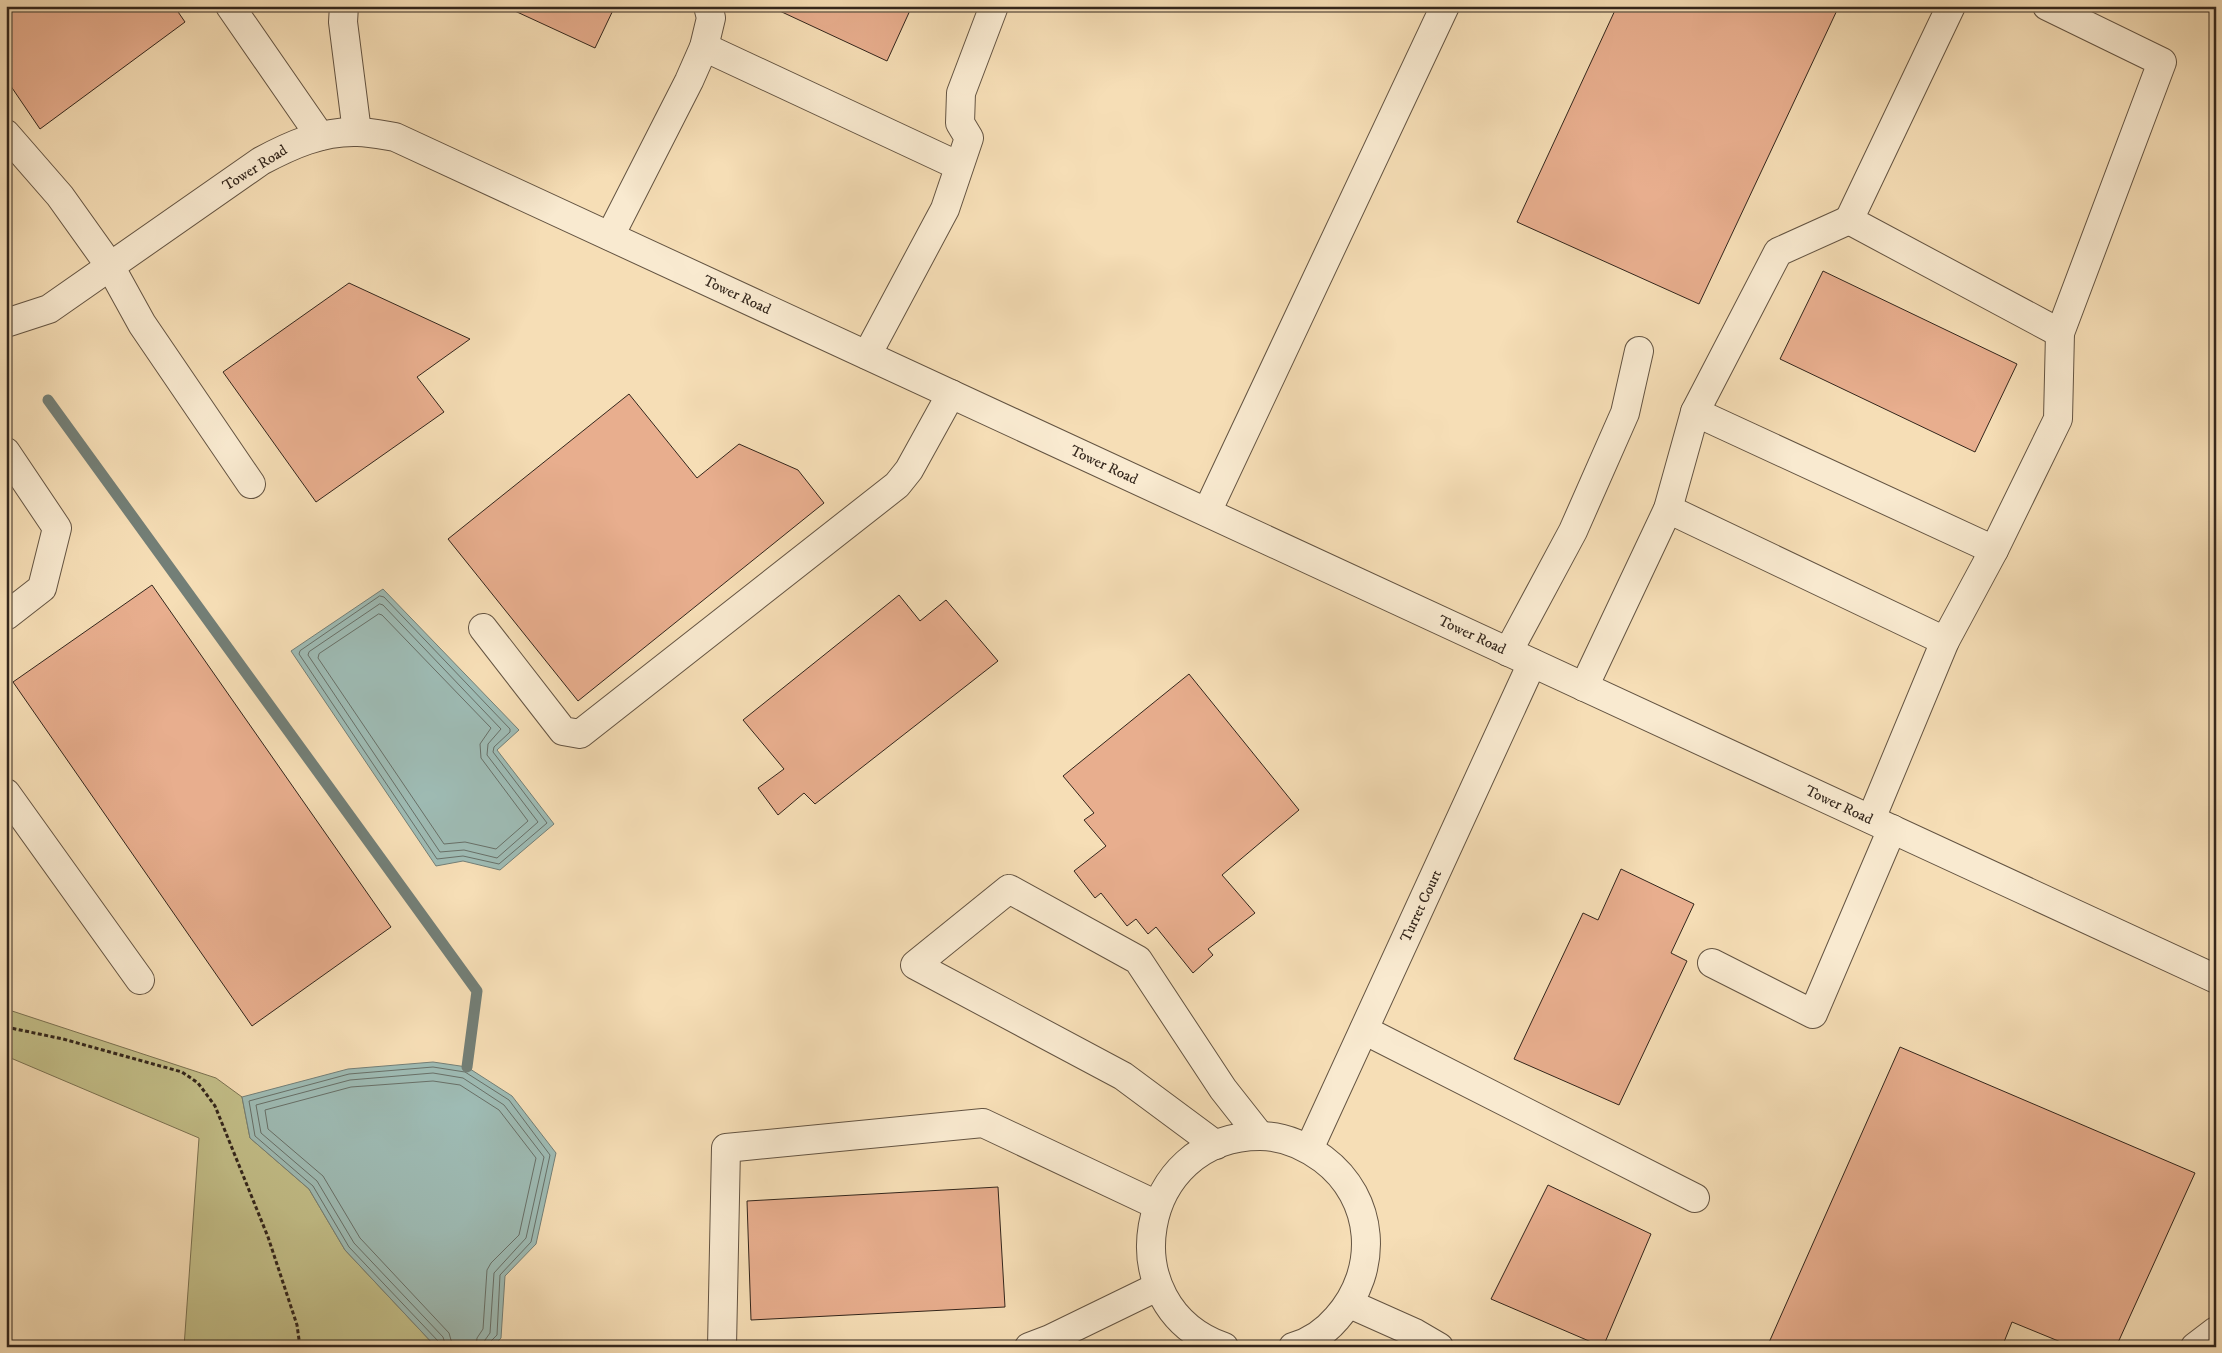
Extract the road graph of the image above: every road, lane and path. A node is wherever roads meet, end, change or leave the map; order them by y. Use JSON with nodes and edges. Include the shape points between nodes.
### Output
{"nodes":[{"id":1,"x":230,"y":6,"type":"edge"},
{"id":2,"x":344,"y":6,"type":"edge"},
{"id":3,"x":708,"y":6,"type":"edge"},
{"id":4,"x":994,"y":6,"type":"edge"},
{"id":5,"x":1445,"y":6,"type":"edge"},
{"id":6,"x":1952,"y":6,"type":"edge"},
{"id":7,"x":2047,"y":6,"type":"edge"},
{"id":8,"x":704,"y":47,"type":"junction"},
{"id":9,"x":357,"y":132,"type":"junction"},
{"id":10,"x":6,"y":134,"type":"edge"},
{"id":11,"x":320,"y":136,"type":"junction"},
{"id":12,"x":959,"y":166,"type":"junction"},
{"id":13,"x":1849,"y":220,"type":"junction"},
{"id":14,"x":610,"y":236,"type":"junction"},
{"id":15,"x":110,"y":266,"type":"junction"},
{"id":16,"x":6,"y":323,"type":"edge"},
{"id":17,"x":2060,"y":333,"type":"junction"},
{"id":18,"x":1639,"y":351,"type":"dead end"},
{"id":19,"x":867,"y":355,"type":"junction"},
{"id":20,"x":951,"y":394,"type":"junction"},
{"id":21,"x":1695,"y":412,"type":"junction"},
{"id":22,"x":6,"y":452,"type":"edge"},
{"id":23,"x":251,"y":484,"type":"dead end"},
{"id":24,"x":1668,"y":509,"type":"junction"},
{"id":25,"x":1207,"y":512,"type":"junction"},
{"id":26,"x":1994,"y":550,"type":"junction"},
{"id":27,"x":6,"y":616,"type":"edge"},
{"id":28,"x":483,"y":628,"type":"dead end"},
{"id":29,"x":1945,"y":642,"type":"junction"},
{"id":30,"x":1520,"y":657,"type":"junction"},
{"id":31,"x":1584,"y":687,"type":"junction"},
{"id":32,"x":6,"y":793,"type":"edge"},
{"id":33,"x":1882,"y":824,"type":"junction"},
{"id":34,"x":1712,"y":963,"type":"dead end"},
{"id":35,"x":2216,"y":979,"type":"edge"},
{"id":36,"x":140,"y":980,"type":"dead end"},
{"id":37,"x":6,"y":1027,"type":"edge"},
{"id":38,"x":1364,"y":1030,"type":"junction"},
{"id":39,"x":1260,"y":1136,"type":"junction"},
{"id":40,"x":1216,"y":1145,"type":"junction"},
{"id":41,"x":1309,"y":1148,"type":"junction"},
{"id":42,"x":1695,"y":1198,"type":"dead end"},
{"id":43,"x":1157,"y":1205,"type":"junction"},
{"id":44,"x":1158,"y":1286,"type":"junction"},
{"id":45,"x":1350,"y":1304,"type":"junction"},
{"id":46,"x":2216,"y":1331,"type":"edge"},
{"id":47,"x":1180,"y":1334,"type":"edge"},
{"id":48,"x":300,"y":1347,"type":"edge"},
{"id":49,"x":722,"y":1347,"type":"edge"},
{"id":50,"x":1029,"y":1347,"type":"edge"},
{"id":51,"x":1224,"y":1347,"type":"edge"},
{"id":52,"x":1293,"y":1347,"type":"edge"},
{"id":53,"x":1438,"y":1347,"type":"edge"},
{"id":54,"x":2196,"y":1347,"type":"edge"}],
"edges":[{"from":1,"to":11,"type":"street"},
{"from":2,"to":9,"type":"street","via":[[342,22]]},
{"from":3,"to":8,"type":"street","via":[[711,18]]},
{"from":4,"to":12,"type":"street","via":[[960,93],[960,122],[969,138]]},
{"from":5,"to":25,"type":"street"},
{"from":6,"to":13,"type":"street"},
{"from":7,"to":17,"type":"street","via":[[2162,62]]},
{"from":8,"to":12,"type":"street"},
{"from":8,"to":14,"type":"street"},
{"from":9,"to":11,"type":"street","name":"Tower Road"},
{"from":9,"to":14,"type":"street","name":"Tower Road","via":[[395,137]]},
{"from":10,"to":15,"type":"street","via":[[60,196]]},
{"from":11,"to":15,"type":"street","name":"Tower Road","via":[[288,146],[261,161]]},
{"from":12,"to":19,"type":"street","via":[[945,209]]},
{"from":13,"to":17,"type":"street"},
{"from":13,"to":21,"type":"street","via":[[1778,252]]},
{"from":14,"to":19,"type":"street","name":"Tower Road"},
{"from":15,"to":16,"type":"street","name":"Tower Road","via":[[48,309]]},
{"from":15,"to":23,"type":"street","via":[[142,324]]},
{"from":17,"to":26,"type":"street","via":[[2058,419]]},
{"from":18,"to":30,"type":"street","name":"Turret Court","via":[[1625,413]]},
{"from":19,"to":20,"type":"street","name":"Tower Road"},
{"from":20,"to":25,"type":"street","name":"Tower Road"},
{"from":20,"to":28,"type":"street","via":[[909,470],[897,485],[580,734],[563,731]]},
{"from":21,"to":24,"type":"street"},
{"from":21,"to":26,"type":"street"},
{"from":22,"to":27,"type":"street","via":[[57,528],[42,588]]},
{"from":24,"to":29,"type":"street"},
{"from":24,"to":31,"type":"street"},
{"from":25,"to":30,"type":"street","name":"Tower Road"},
{"from":26,"to":29,"type":"street"},
{"from":29,"to":33,"type":"street"},
{"from":30,"to":31,"type":"street","name":"Tower Road"},
{"from":30,"to":38,"type":"street","name":"Turret Court"},
{"from":31,"to":33,"type":"street","name":"Tower Road"},
{"from":32,"to":36,"type":"street"},
{"from":33,"to":34,"type":"street","via":[[1813,1014]]},
{"from":33,"to":35,"type":"street","name":"Tower Road"},
{"from":37,"to":48,"type":"path","via":[[182,1072],[198,1083],[214,1106],[268,1238],[297,1324]]},
{"from":38,"to":41,"type":"street","name":"Turret Court"},
{"from":38,"to":42,"type":"street"},
{"from":39,"to":40,"type":"street","via":[[1237,1138]]},
{"from":39,"to":40,"type":"street","via":[[1223,1089],[1138,960],[1009,890],[915,964],[1123,1076]]},
{"from":39,"to":41,"type":"street","via":[[1286,1139]]},
{"from":40,"to":43,"type":"street","via":[[1191,1159],[1171,1180]]},
{"from":41,"to":45,"type":"street","via":[[1338,1170],[1358,1200],[1367,1235],[1364,1271]]},
{"from":43,"to":44,"type":"street","via":[[1150,1232],[1150,1260]]},
{"from":43,"to":49,"type":"street","via":[[983,1123],[726,1148]]},
{"from":44,"to":47,"type":"street"},
{"from":44,"to":50,"type":"street"},
{"from":45,"to":52,"type":"street","via":[[1328,1328]]},
{"from":45,"to":53,"type":"street"},
{"from":46,"to":54,"type":"street"},
{"from":47,"to":51,"type":"street"}]}
